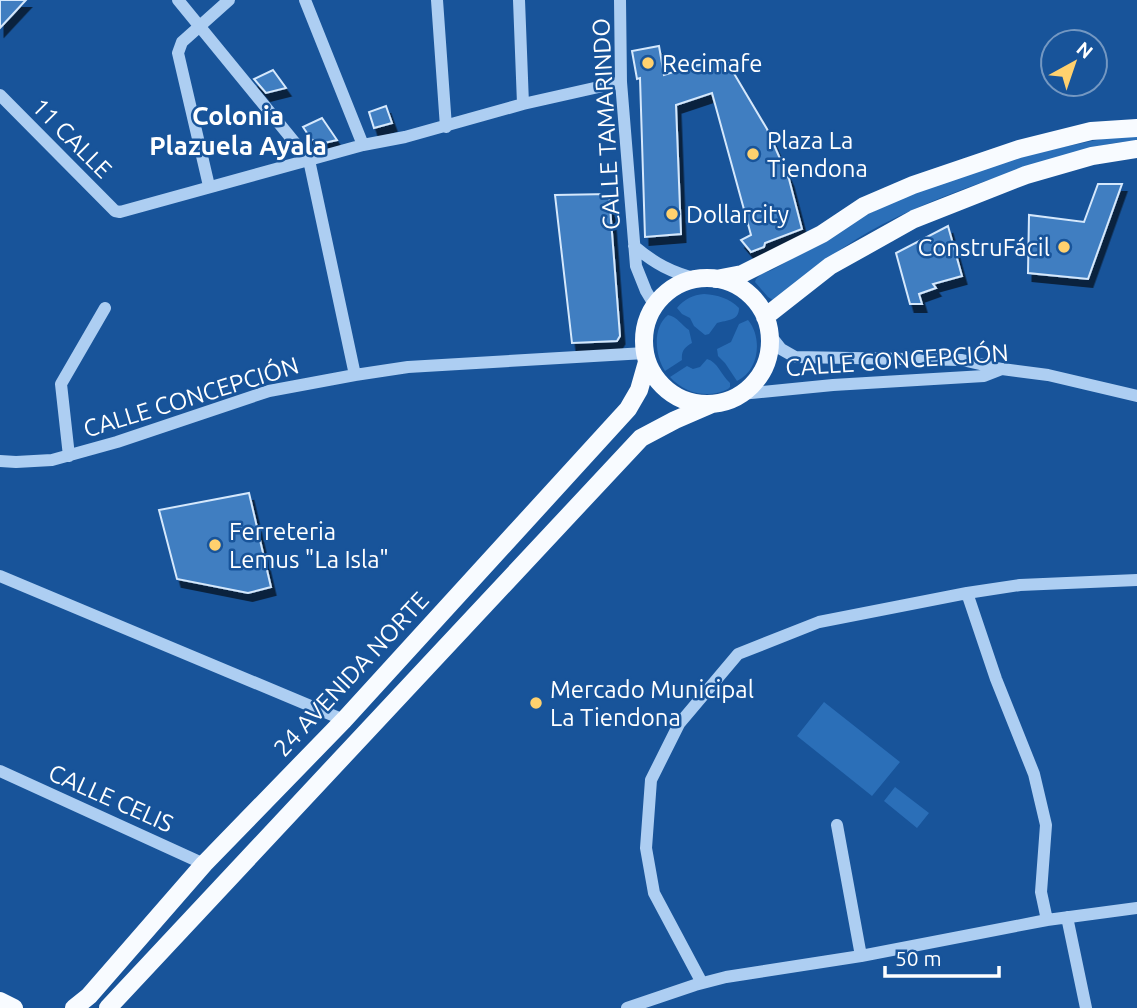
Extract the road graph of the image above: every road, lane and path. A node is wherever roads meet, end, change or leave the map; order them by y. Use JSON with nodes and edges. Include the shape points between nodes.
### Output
{"nodes":[{"id":1,"x":178,"y":0,"type":"edge"},
{"id":2,"x":229,"y":0,"type":"edge"},
{"id":3,"x":305,"y":0,"type":"edge"},
{"id":4,"x":437,"y":0,"type":"edge"},
{"id":5,"x":519,"y":0,"type":"edge"},
{"id":6,"x":620,"y":0,"type":"edge"},
{"id":7,"x":200,"y":26,"type":"junction"},
{"id":8,"x":621,"y":82,"type":"junction"},
{"id":9,"x":0,"y":95,"type":"edge"},
{"id":10,"x":523,"y":104,"type":"junction"},
{"id":11,"x":446,"y":127,"type":"junction"},
{"id":12,"x":1137,"y":128,"type":"edge"},
{"id":13,"x":363,"y":145,"type":"junction"},
{"id":14,"x":1137,"y":149,"type":"edge"},
{"id":15,"x":309,"y":160,"type":"junction"},
{"id":16,"x":209,"y":186,"type":"junction"},
{"id":17,"x":634,"y":246,"type":"junction"},
{"id":18,"x":697,"y":279,"type":"junction"},
{"id":19,"x":716,"y":279,"type":"junction"},
{"id":20,"x":655,"y":306,"type":"junction"},
{"id":21,"x":105,"y":308,"type":"dead end"},
{"id":22,"x":765,"y":317,"type":"junction"},
{"id":23,"x":770,"y":335,"type":"junction"},
{"id":24,"x":646,"y":357,"type":"junction"},
{"id":25,"x":1002,"y":369,"type":"junction"},
{"id":26,"x":355,"y":375,"type":"junction"},
{"id":27,"x":741,"y":394,"type":"junction"},
{"id":28,"x":1137,"y":396,"type":"edge"},
{"id":29,"x":712,"y":404,"type":"junction"},
{"id":30,"x":69,"y":456,"type":"junction"},
{"id":31,"x":0,"y":461,"type":"edge"},
{"id":32,"x":0,"y":576,"type":"edge"},
{"id":33,"x":1137,"y":580,"type":"edge"},
{"id":34,"x":967,"y":593,"type":"junction"},
{"id":35,"x":344,"y":720,"type":"junction"},
{"id":36,"x":0,"y":771,"type":"edge"},
{"id":37,"x":837,"y":825,"type":"dead end"},
{"id":38,"x":204,"y":864,"type":"junction"},
{"id":39,"x":1137,"y":908,"type":"edge"},
{"id":40,"x":1067,"y":917,"type":"junction"},
{"id":41,"x":1047,"y":920,"type":"junction"},
{"id":42,"x":861,"y":956,"type":"junction"},
{"id":43,"x":702,"y":983,"type":"junction"},
{"id":44,"x":0,"y":1001,"type":"edge"},
{"id":45,"x":15,"y":1008,"type":"edge"},
{"id":46,"x":74,"y":1008,"type":"edge"},
{"id":47,"x":108,"y":1008,"type":"edge"},
{"id":48,"x":626,"y":1008,"type":"edge"},
{"id":49,"x":1086,"y":1008,"type":"edge"}],
"edges":[{"from":1,"to":7,"type":"street"},
{"from":2,"to":7,"type":"street"},
{"from":3,"to":13,"type":"street"},
{"from":4,"to":11,"type":"street"},
{"from":5,"to":10,"type":"street"},
{"from":6,"to":8,"type":"street","name":"CALLE TAMARINDO"},
{"from":7,"to":15,"type":"street"},
{"from":7,"to":16,"type":"street","via":[[181,41],[178,53]]},
{"from":8,"to":10,"type":"street"},
{"from":8,"to":17,"type":"street","name":"CALLE TAMARINDO"},
{"from":9,"to":16,"type":"street","name":"11 CALLE","via":[[115,211]]},
{"from":10,"to":11,"type":"street"},
{"from":11,"to":13,"type":"street"},
{"from":12,"to":19,"type":"main road","via":[[1091,131],[924,181],[864,206],[822,234],[742,274]]},
{"from":13,"to":15,"type":"street"},
{"from":14,"to":22,"type":"main road","via":[[1091,156],[1026,175],[914,219],[830,266]]},
{"from":15,"to":16,"type":"street"},
{"from":15,"to":26,"type":"street"},
{"from":17,"to":18,"type":"street","name":"CALLE TAMARINDO","via":[[662,267]]},
{"from":17,"to":20,"type":"street","name":"CALLE TAMARINDO","via":[[636,266]]},
{"from":18,"to":19,"type":"main road"},
{"from":18,"to":20,"type":"main road","via":[[673,288]]},
{"from":19,"to":22,"type":"main road","via":[[746,291]]},
{"from":20,"to":24,"type":"main road","via":[[645,332]]},
{"from":21,"to":30,"type":"street","via":[[61,384]]},
{"from":22,"to":23,"type":"main road"},
{"from":23,"to":25,"type":"street","via":[[795,357],[962,360]]},
{"from":23,"to":27,"type":"main road","via":[[762,372]]},
{"from":24,"to":26,"type":"street","name":"CALLE CONCEPCIÓN","via":[[408,367]]},
{"from":24,"to":29,"type":"main road","via":[[661,383],[675,395]]},
{"from":24,"to":35,"type":"main road","name":"24 AVENIDA NORTE","via":[[639,390],[628,409]]},
{"from":25,"to":27,"type":"street","name":"CALLE CONCEPCIÓN","via":[[984,376]]},
{"from":25,"to":28,"type":"street","name":"CALLE CONCEPCIÓN"},
{"from":26,"to":30,"type":"street","name":"CALLE CONCEPCIÓN","via":[[269,391]]},
{"from":27,"to":29,"type":"main road"},
{"from":29,"to":47,"type":"main road","name":"24 AVENIDA NORTE","via":[[641,438]]},
{"from":30,"to":31,"type":"street","name":"CALLE CONCEPCIÓN"},
{"from":32,"to":35,"type":"street"},
{"from":33,"to":34,"type":"street","via":[[1020,585]]},
{"from":34,"to":41,"type":"street","via":[[1034,774],[1046,825],[1041,892]]},
{"from":34,"to":43,"type":"street","via":[[820,622],[738,654],[679,724],[651,780],[646,848],[654,893]]},
{"from":35,"to":38,"type":"main road","name":"24 AVENIDA NORTE"},
{"from":36,"to":38,"type":"street","name":"CALLE CELIS"},
{"from":37,"to":42,"type":"street"},
{"from":38,"to":46,"type":"main road","name":"24 AVENIDA NORTE"},
{"from":39,"to":40,"type":"street"},
{"from":40,"to":41,"type":"street"},
{"from":40,"to":49,"type":"street"},
{"from":41,"to":42,"type":"street"},
{"from":42,"to":43,"type":"street"},
{"from":43,"to":48,"type":"street"},
{"from":44,"to":45,"type":"main road"}]}
